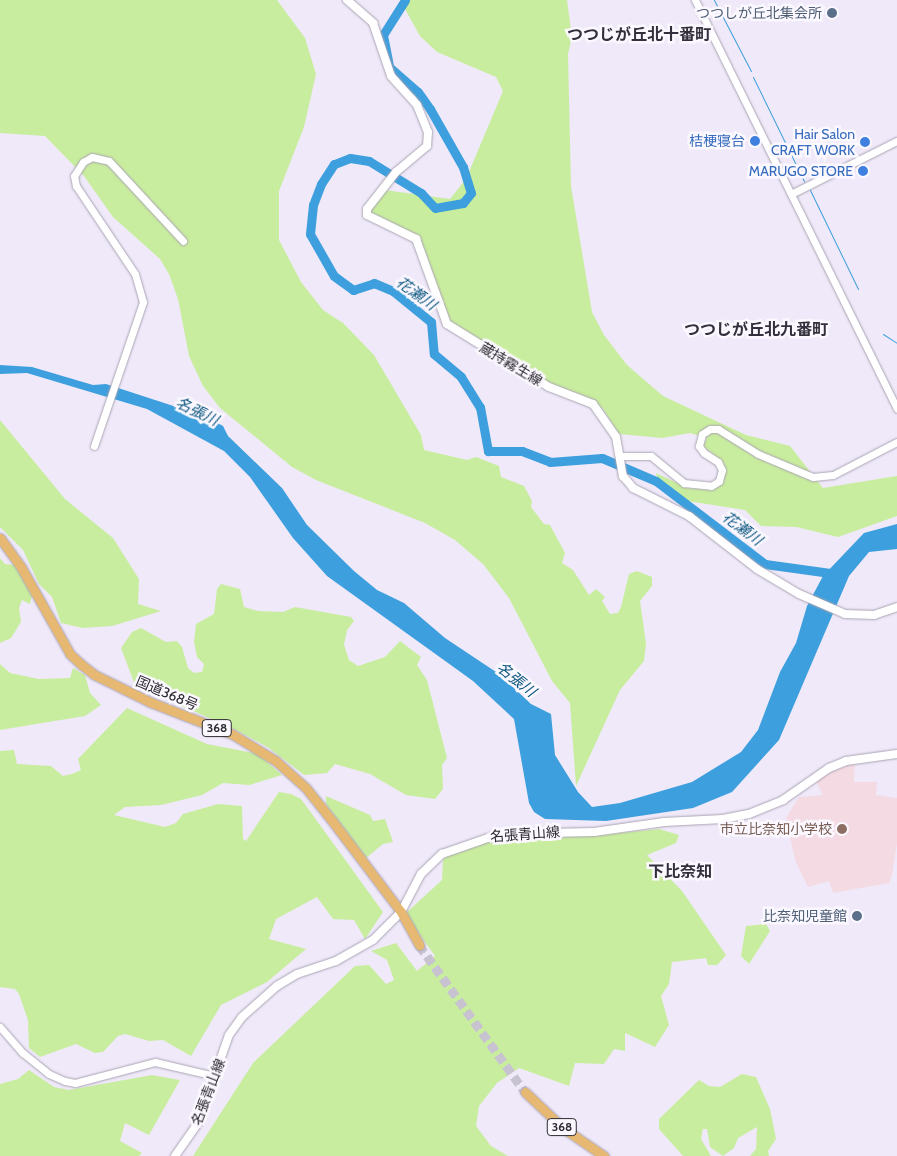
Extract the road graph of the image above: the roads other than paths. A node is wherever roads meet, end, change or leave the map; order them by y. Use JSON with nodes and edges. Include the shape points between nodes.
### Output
{"nodes":[{"id":1,"x":347,"y":0,"type":"edge"},
{"id":2,"x":695,"y":0,"type":"edge"},
{"id":3,"x":897,"y":141,"type":"edge"},
{"id":4,"x":791,"y":194,"type":"junction"},
{"id":5,"x":182,"y":241,"type":"dead end"},
{"id":6,"x":897,"y":409,"type":"edge"},
{"id":7,"x":897,"y":442,"type":"edge"},
{"id":8,"x":94,"y":446,"type":"dead end"},
{"id":9,"x":620,"y":456,"type":"junction"},
{"id":10,"x":0,"y":538,"type":"edge"},
{"id":11,"x":897,"y":607,"type":"edge"},
{"id":12,"x":897,"y":754,"type":"edge"},
{"id":13,"x":401,"y":912,"type":"junction"},
{"id":14,"x":419,"y":945,"type":"tunnel mouth"},
{"id":15,"x":0,"y":1027,"type":"edge"},
{"id":16,"x":215,"y":1076,"type":"junction"},
{"id":17,"x":525,"y":1092,"type":"tunnel mouth"},
{"id":18,"x":175,"y":1156,"type":"edge"},
{"id":19,"x":604,"y":1156,"type":"edge"}],
"edges":[{"from":1,"to":9,"type":"main road","name":"蔵持霧生線","via":[[373,23],[391,76],[417,105],[426,124],[427,146],[396,172],[367,209],[366,215],[416,239],[445,322],[549,387],[594,404],[608,421]]},
{"from":2,"to":4,"type":"street"},
{"from":3,"to":4,"type":"street"},
{"from":4,"to":6,"type":"street"},
{"from":5,"to":8,"type":"street","via":[[109,160],[92,157],[83,162],[74,176],[80,196],[141,287],[141,314]]},
{"from":7,"to":9,"type":"street","via":[[833,475],[818,477],[800,473],[758,454],[718,429],[710,429],[702,434],[699,446],[718,462],[722,470],[719,481],[711,486],[684,483],[651,456]]},
{"from":9,"to":11,"type":"main road","name":"蔵持霧生線","via":[[623,476],[637,491],[683,512],[757,569],[807,597],[836,611],[874,615]]},
{"from":10,"to":13,"type":"highway","name":"国道368号","number":"368","via":[[21,566],[70,654],[82,666],[150,702],[232,734],[276,761],[306,788]]},
{"from":12,"to":13,"type":"main road","name":"名張青山線","via":[[846,761],[829,768],[771,806],[723,820],[664,822],[594,832],[533,831],[486,836],[457,846],[434,861],[421,874]]},
{"from":13,"to":14,"type":"highway","name":"国道368号","number":"368"},
{"from":13,"to":16,"type":"main road","name":"名張青山線","via":[[360,949],[297,974],[258,1002],[235,1026]]},
{"from":15,"to":16,"type":"street","via":[[23,1053],[49,1074],[65,1081],[75,1083],[155,1062]]},
{"from":16,"to":18,"type":"main road","name":"名張青山線","via":[[198,1122]]},
{"from":17,"to":19,"type":"highway","number":"368","via":[[563,1128]]}]}
